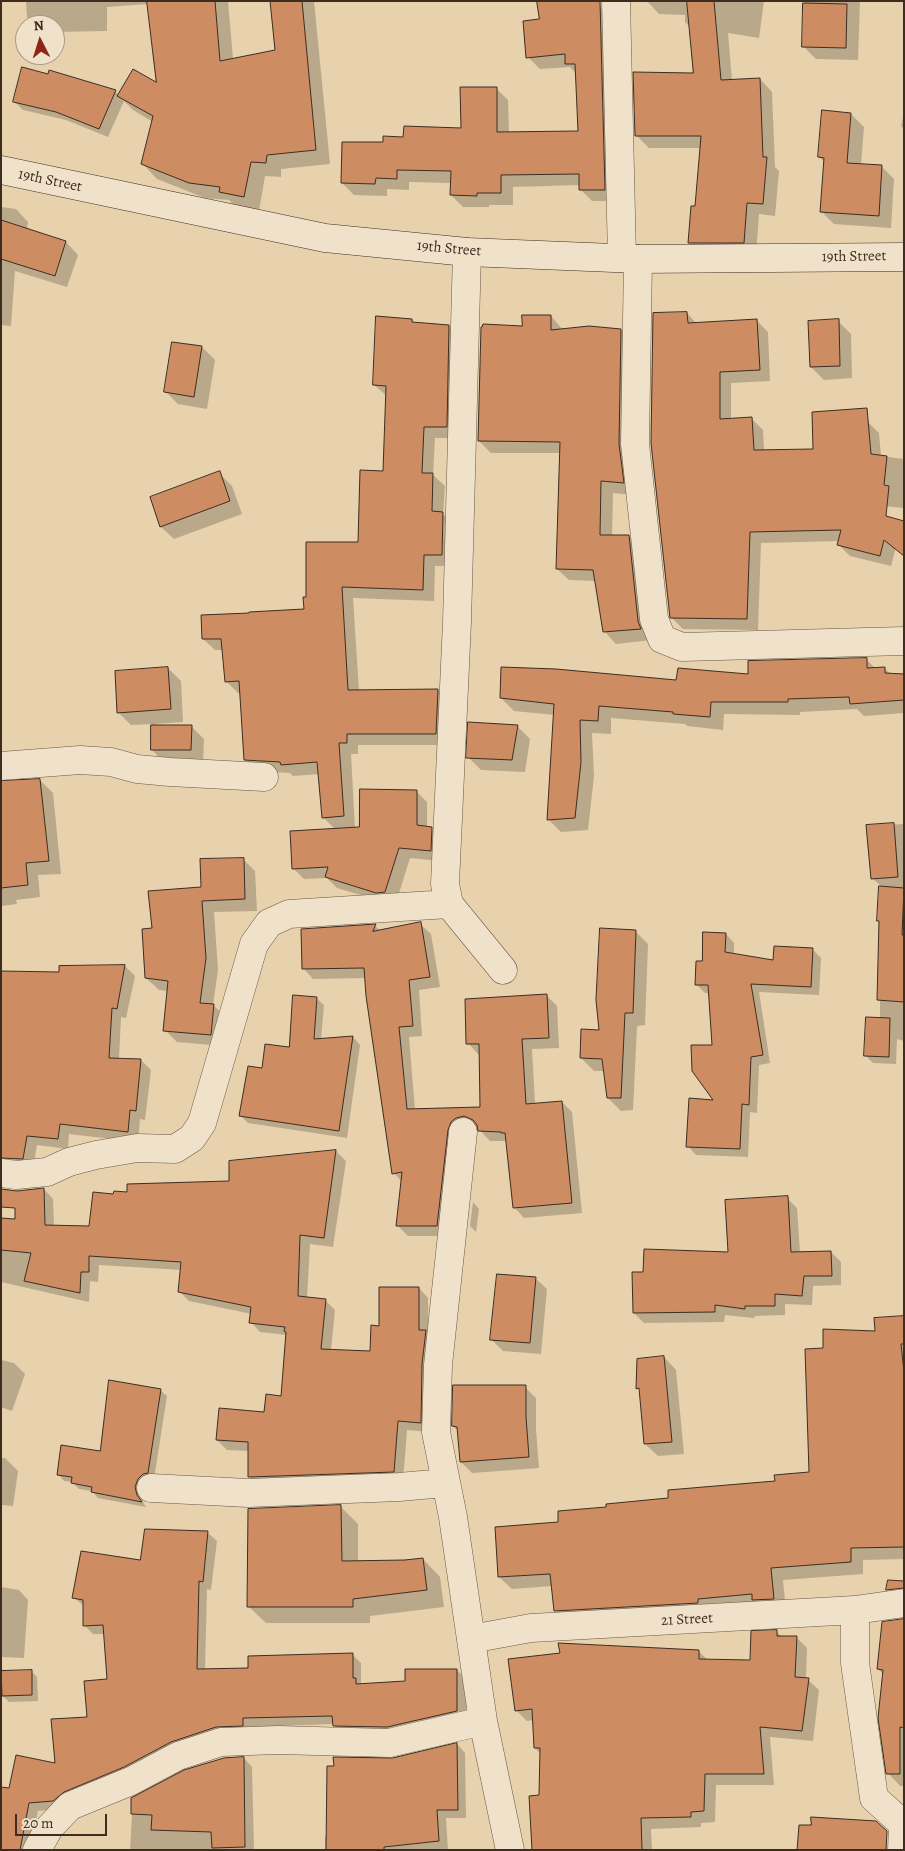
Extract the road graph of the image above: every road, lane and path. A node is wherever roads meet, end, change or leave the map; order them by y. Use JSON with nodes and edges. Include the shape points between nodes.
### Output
{"nodes":[{"id":1,"x":616,"y":1,"type":"edge"},
{"id":2,"x":1,"y":170,"type":"edge"},
{"id":3,"x":467,"y":252,"type":"junction"},
{"id":4,"x":904,"y":257,"type":"edge"},
{"id":5,"x":630,"y":259,"type":"junction"},
{"id":6,"x":904,"y":641,"type":"edge"},
{"id":7,"x":1,"y":766,"type":"edge"},
{"id":8,"x":264,"y":777,"type":"dead end"},
{"id":9,"x":449,"y":904,"type":"junction"},
{"id":10,"x":503,"y":970,"type":"dead end"},
{"id":11,"x":462,"y":1132,"type":"dead end"},
{"id":12,"x":1,"y":1173,"type":"edge"},
{"id":13,"x":445,"y":1483,"type":"junction"},
{"id":14,"x":151,"y":1488,"type":"dead end"},
{"id":15,"x":904,"y":1603,"type":"edge"},
{"id":16,"x":855,"y":1610,"type":"junction"},
{"id":17,"x":471,"y":1639,"type":"junction"},
{"id":18,"x":483,"y":1721,"type":"junction"},
{"id":19,"x":37,"y":1850,"type":"edge"},
{"id":20,"x":510,"y":1850,"type":"edge"},
{"id":21,"x":902,"y":1850,"type":"edge"}],
"edges":[{"from":1,"to":5,"type":"street"},
{"from":2,"to":3,"type":"street","name":"19th Street","via":[[325,238]]},
{"from":3,"to":5,"type":"street","name":"19th Street"},
{"from":3,"to":9,"type":"street","via":[[457,622],[445,884]]},
{"from":4,"to":5,"type":"street","name":"19th Street"},
{"from":5,"to":6,"type":"street","via":[[635,444],[654,620],[662,640],[682,646]]},
{"from":7,"to":8,"type":"street","via":[[80,760],[111,762],[137,769]]},
{"from":9,"to":10,"type":"street"},
{"from":9,"to":12,"type":"street","via":[[289,914],[269,923],[254,944],[202,1123],[192,1138],[175,1148],[137,1148],[96,1155],[47,1172]]},
{"from":11,"to":13,"type":"street","via":[[438,1366],[436,1432]]},
{"from":13,"to":14,"type":"street","via":[[248,1493]]},
{"from":13,"to":17,"type":"street"},
{"from":15,"to":16,"type":"street","name":"21 Street"},
{"from":16,"to":17,"type":"street","name":"21 Street","via":[[531,1628]]},
{"from":16,"to":21,"type":"street","via":[[855,1663],[874,1798],[903,1824]]},
{"from":17,"to":18,"type":"street"},
{"from":18,"to":19,"type":"street","via":[[389,1743],[221,1742],[178,1756],[131,1781],[70,1806],[49,1828]]},
{"from":18,"to":20,"type":"street"}]}
